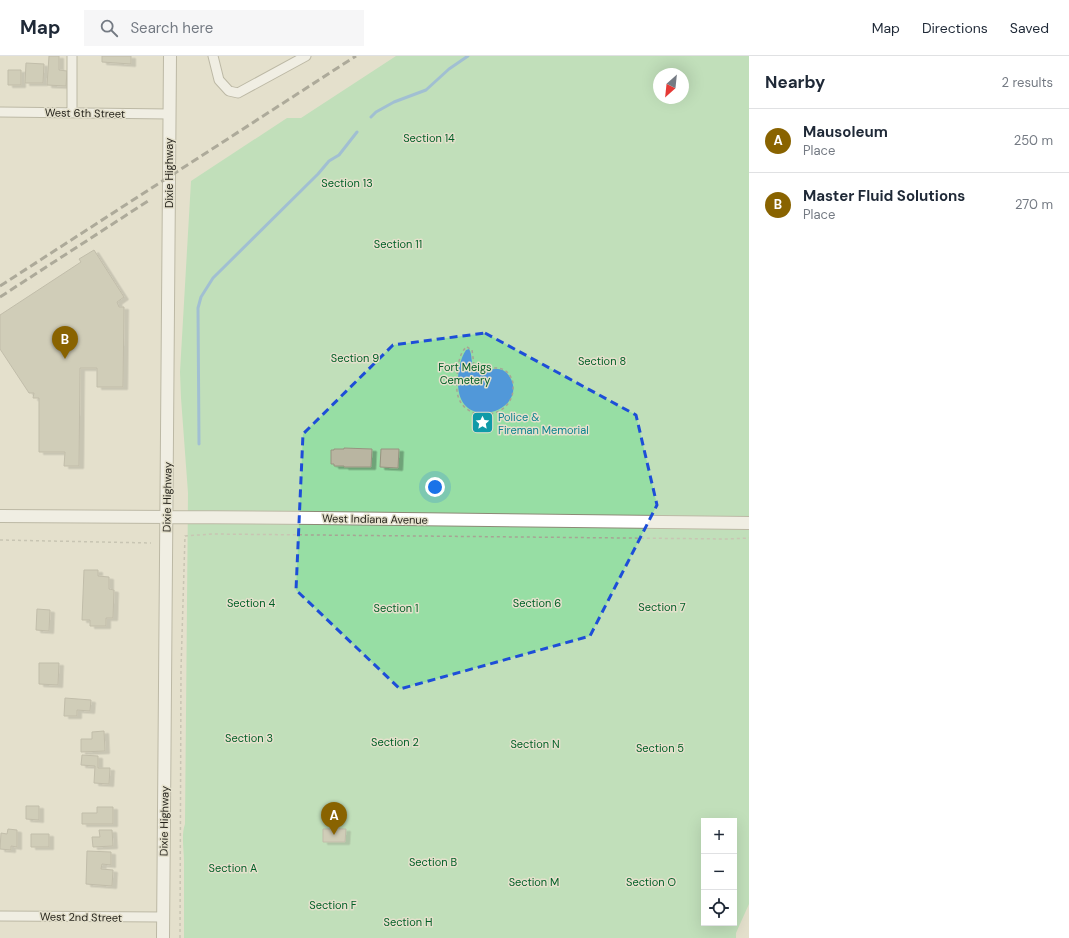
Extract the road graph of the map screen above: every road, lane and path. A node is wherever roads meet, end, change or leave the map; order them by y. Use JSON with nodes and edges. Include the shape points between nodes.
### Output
{"nodes":[{"id":1,"x":72,"y":56,"type":"edge"},
{"id":2,"x":170,"y":56,"type":"edge"},
{"id":3,"x":213,"y":56,"type":"edge"},
{"id":4,"x":306,"y":56,"type":"edge"},
{"id":5,"x":0,"y":112,"type":"edge"},
{"id":6,"x":72,"y":113,"type":"junction"},
{"id":7,"x":170,"y":114,"type":"junction"},
{"id":8,"x":513,"y":382,"type":"joint"},
{"id":9,"x":0,"y":516,"type":"edge"},
{"id":10,"x":166,"y":517,"type":"junction"},
{"id":11,"x":749,"y":523,"type":"edge"},
{"id":12,"x":749,"y":538,"type":"edge"},
{"id":13,"x":0,"y":540,"type":"edge"},
{"id":14,"x":151,"y":543,"type":"dead end"},
{"id":15,"x":0,"y":916,"type":"edge"},
{"id":16,"x":163,"y":917,"type":"junction"},
{"id":17,"x":163,"y":938,"type":"edge"},
{"id":18,"x":180,"y":938,"type":"edge"}],
"edges":[{"from":1,"to":6,"type":"street"},
{"from":2,"to":7,"type":"main road","name":"Dixie Highway"},
{"from":3,"to":4,"type":"street","via":[[219,80],[229,91],[238,93]]},
{"from":5,"to":6,"type":"street","name":"West 6th Street"},
{"from":6,"to":7,"type":"street","name":"West 6th Street"},
{"from":7,"to":10,"type":"main road","name":"Dixie Highway"},
{"from":8,"to":8,"type":"path","via":[[511,399],[501,411],[483,414],[467,409],[459,400],[457,389],[457,371],[463,351],[467,347],[472,350],[474,365],[477,368],[502,369],[509,374]]},
{"from":9,"to":10,"type":"main road","name":"West Indiana Avenue"},
{"from":10,"to":11,"type":"main road","name":"West Indiana Avenue"},
{"from":10,"to":16,"type":"main road","name":"Dixie Highway"},
{"from":12,"to":18,"type":"path","via":[[220,534],[185,536],[181,669]]},
{"from":13,"to":14,"type":"path"},
{"from":15,"to":16,"type":"street","name":"West 2nd Street"},
{"from":16,"to":17,"type":"main road","name":"Dixie Highway"}]}
